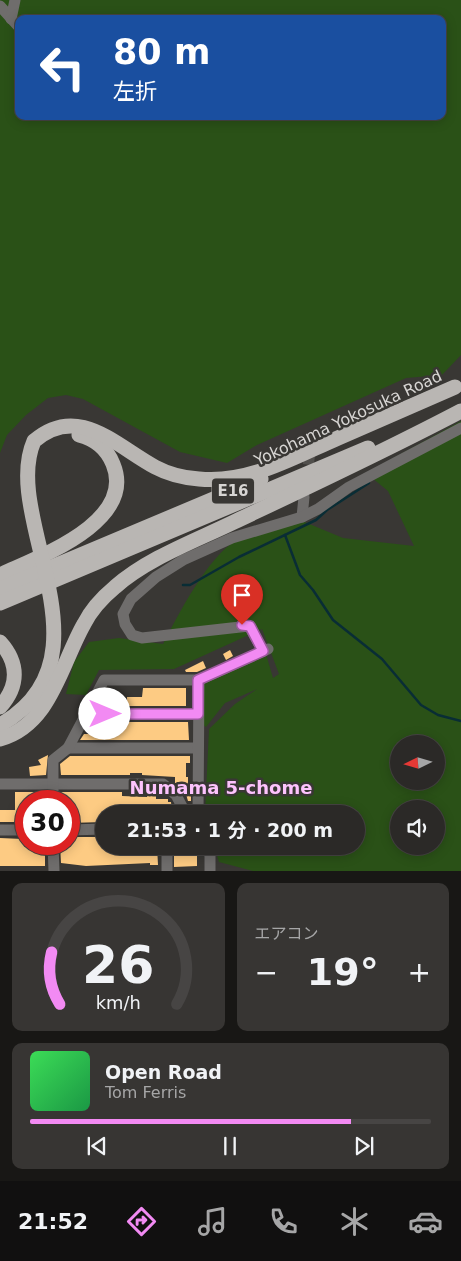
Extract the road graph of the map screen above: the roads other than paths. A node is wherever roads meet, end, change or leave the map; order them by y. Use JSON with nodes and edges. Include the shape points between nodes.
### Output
{"nodes":[{"id":1,"x":15,"y":0,"type":"edge"},
{"id":2,"x":0,"y":6,"type":"edge"},
{"id":3,"x":15,"y":23,"type":"edge"},
{"id":4,"x":458,"y":385,"type":"edge"},
{"id":5,"x":461,"y":409,"type":"edge"},
{"id":6,"x":461,"y":428,"type":"edge"},
{"id":7,"x":12,"y":476,"type":"dead end"},
{"id":8,"x":304,"y":497,"type":"dead end"},
{"id":9,"x":16,"y":510,"type":"dead end"},
{"id":10,"x":302,"y":517,"type":"junction"},
{"id":11,"x":22,"y":551,"type":"dead end"},
{"id":12,"x":0,"y":575,"type":"edge"},
{"id":13,"x":0,"y":589,"type":"edge"},
{"id":14,"x":0,"y":603,"type":"edge"},
{"id":15,"x":37,"y":606,"type":"junction"},
{"id":16,"x":0,"y":642,"type":"edge"},
{"id":17,"x":198,"y":680,"type":"junction"},
{"id":18,"x":0,"y":707,"type":"edge"},
{"id":19,"x":86,"y":714,"type":"junction"},
{"id":20,"x":198,"y":714,"type":"junction"},
{"id":21,"x":0,"y":725,"type":"edge"},
{"id":22,"x":0,"y":737,"type":"edge"},
{"id":23,"x":68,"y":748,"type":"junction"},
{"id":24,"x":198,"y":748,"type":"junction"},
{"id":25,"x":0,"y":784,"type":"edge"},
{"id":26,"x":53,"y":784,"type":"junction"},
{"id":27,"x":53,"y":790,"type":"edge"},
{"id":28,"x":181,"y":805,"type":"edge"},
{"id":29,"x":198,"y":805,"type":"edge"},
{"id":30,"x":95,"y":829,"type":"edge"},
{"id":31,"x":0,"y":830,"type":"edge"},
{"id":32,"x":15,"y":830,"type":"edge"},
{"id":33,"x":80,"y":830,"type":"edge"},
{"id":34,"x":53,"y":855,"type":"edge"},
{"id":35,"x":167,"y":855,"type":"edge"},
{"id":36,"x":210,"y":855,"type":"edge"},
{"id":37,"x":54,"y":871,"type":"edge"},
{"id":38,"x":167,"y":871,"type":"edge"},
{"id":39,"x":210,"y":871,"type":"edge"}],
"edges":[{"from":1,"to":3,"type":"street"},
{"from":2,"to":3,"type":"street"},
{"from":4,"to":7,"type":"highway","via":[[247,476],[211,480],[175,475],[155,467],[100,433],[73,426],[54,429],[35,440],[18,460]]},
{"from":4,"to":13,"type":"highway","name":"Yokohama Yokosuka Road","number":"E16","via":[[251,484]]},
{"from":5,"to":14,"type":"highway","name":"Yokohama Yokosuka Road","number":"E16"},
{"from":5,"to":22,"type":"highway","via":[[127,578],[104,597],[88,618],[52,693],[33,720],[17,732]]},
{"from":6,"to":10,"type":"street","via":[[349,487]]},
{"from":8,"to":10,"type":"street"},
{"from":9,"to":12,"type":"highway","via":[[22,470],[29,457],[44,444],[61,436],[81,435],[96,442],[109,455],[116,470],[116,486],[99,519],[86,531]]},
{"from":10,"to":17,"type":"street","via":[[232,538],[183,560],[156,577],[131,599],[123,614],[125,624],[132,635],[142,638],[250,626],[266,650]]},
{"from":11,"to":15,"type":"highway"},
{"from":15,"to":21,"type":"highway","via":[[43,647],[40,678],[27,702],[10,720]]},
{"from":15,"to":22,"type":"highway","via":[[48,624],[51,650],[45,687],[24,720]]},
{"from":16,"to":18,"type":"highway","via":[[13,660],[16,675],[12,690]]},
{"from":17,"to":19,"type":"street","via":[[104,680]]},
{"from":17,"to":20,"type":"street"},
{"from":19,"to":20,"type":"street"},
{"from":19,"to":23,"type":"street"},
{"from":20,"to":24,"type":"street"},
{"from":23,"to":24,"type":"street"},
{"from":23,"to":26,"type":"street","via":[[53,760]]},
{"from":24,"to":29,"type":"street"},
{"from":25,"to":26,"type":"street"},
{"from":26,"to":27,"type":"street"},
{"from":26,"to":28,"type":"street","via":[[163,784],[176,795]]},
{"from":30,"to":33,"type":"street"},
{"from":31,"to":32,"type":"street"},
{"from":34,"to":37,"type":"street"},
{"from":35,"to":38,"type":"street"},
{"from":36,"to":39,"type":"street"}]}
